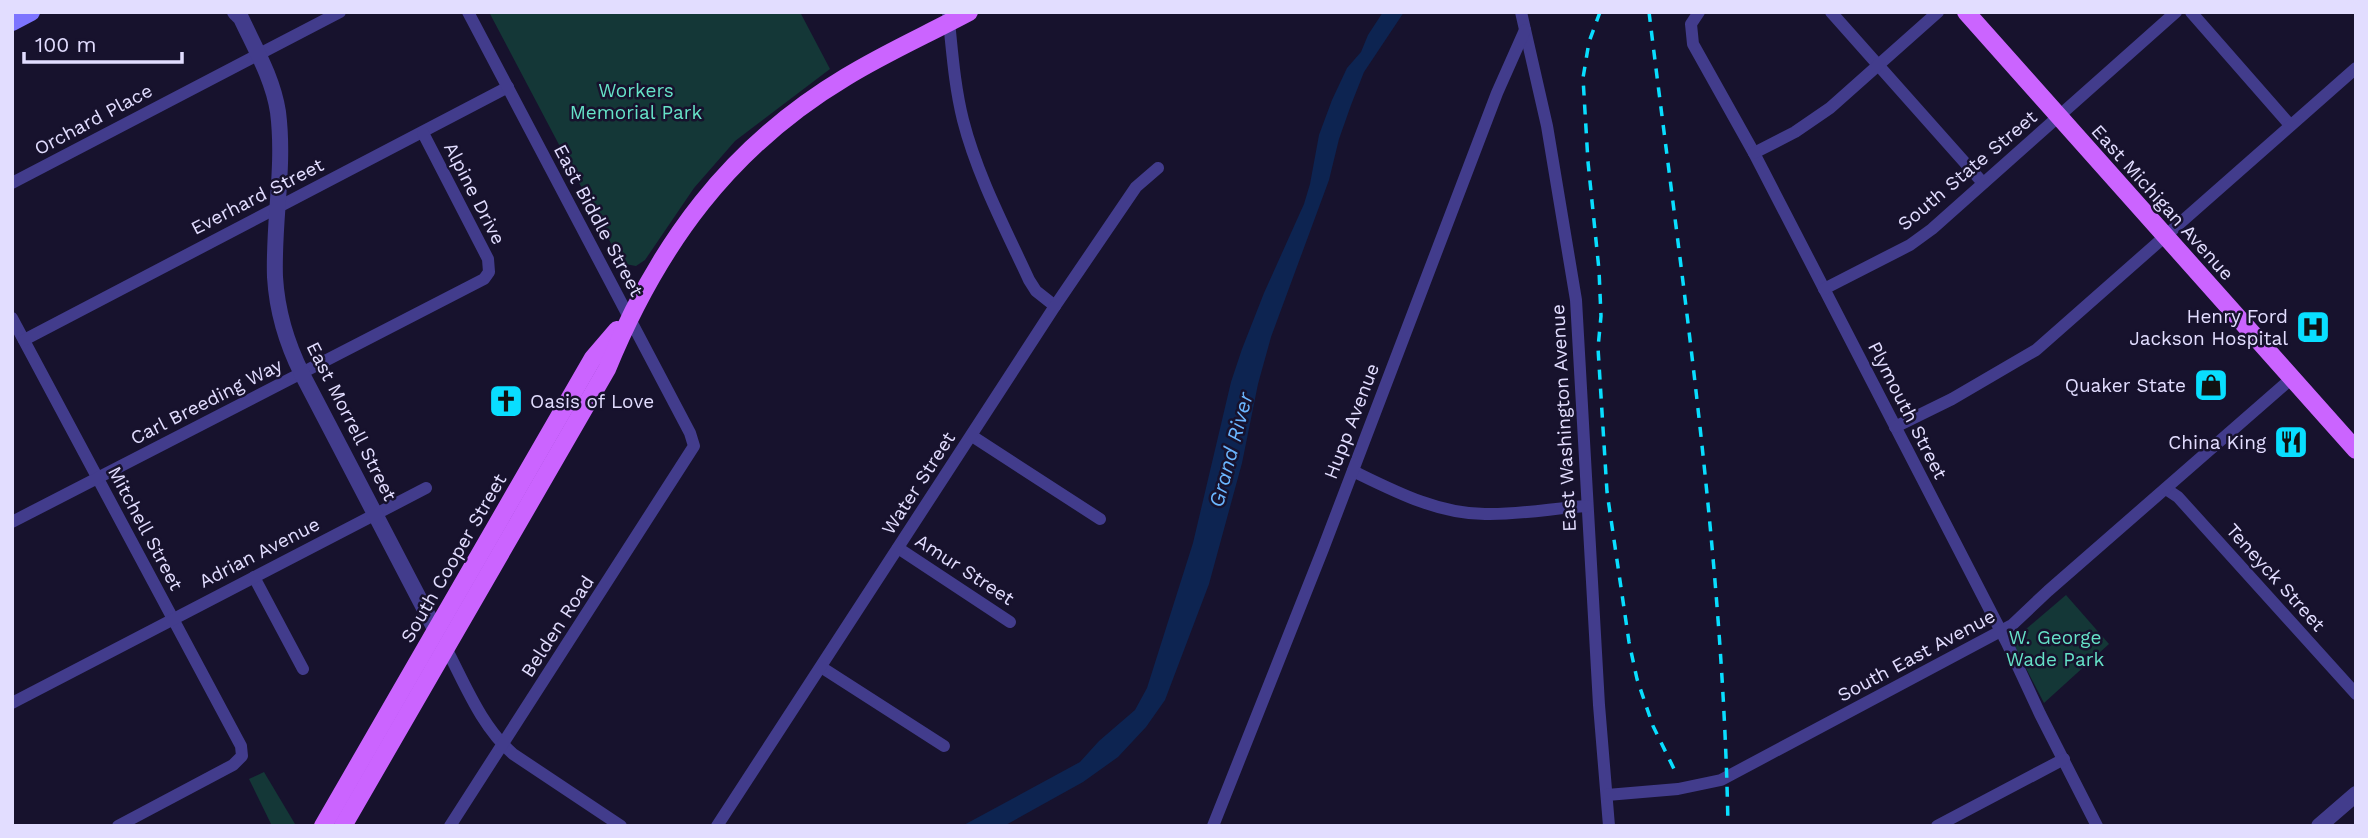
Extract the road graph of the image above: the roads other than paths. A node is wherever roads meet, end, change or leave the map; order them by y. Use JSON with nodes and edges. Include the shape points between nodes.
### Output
{"nodes":[{"id":1,"x":31,"y":12,"type":"edge"},
{"id":2,"x":340,"y":12,"type":"edge"},
{"id":3,"x":468,"y":12,"type":"edge"},
{"id":4,"x":969,"y":12,"type":"edge"},
{"id":5,"x":1521,"y":12,"type":"edge"},
{"id":6,"x":1831,"y":12,"type":"edge"},
{"id":7,"x":1938,"y":12,"type":"edge"},
{"id":8,"x":1966,"y":12,"type":"edge"},
{"id":9,"x":2176,"y":12,"type":"edge"},
{"id":10,"x":2191,"y":12,"type":"edge"},
{"id":11,"x":1698,"y":13,"type":"edge"},
{"id":12,"x":239,"y":14,"type":"edge"},
{"id":13,"x":949,"y":17,"type":"edge"},
{"id":14,"x":12,"y":22,"type":"edge"},
{"id":15,"x":1525,"y":30,"type":"junction"},
{"id":16,"x":258,"y":54,"type":"junction"},
{"id":17,"x":1879,"y":65,"type":"junction"},
{"id":18,"x":2356,"y":68,"type":"edge"},
{"id":19,"x":508,"y":88,"type":"junction"},
{"id":20,"x":2059,"y":117,"type":"junction"},
{"id":21,"x":2290,"y":125,"type":"junction"},
{"id":22,"x":423,"y":133,"type":"junction"},
{"id":23,"x":1754,"y":153,"type":"junction"},
{"id":24,"x":1158,"y":168,"type":"dead end"},
{"id":25,"x":12,"y":183,"type":"edge"},
{"id":26,"x":1983,"y":183,"type":"junction"},
{"id":27,"x":278,"y":206,"type":"junction"},
{"id":28,"x":2166,"y":237,"type":"junction"},
{"id":29,"x":489,"y":272,"type":"joint"},
{"id":30,"x":1824,"y":289,"type":"junction"},
{"id":31,"x":1055,"y":306,"type":"junction"},
{"id":32,"x":628,"y":317,"type":"junction"},
{"id":33,"x":12,"y":318,"type":"edge"},
{"id":34,"x":24,"y":340,"type":"junction"},
{"id":35,"x":302,"y":374,"type":"junction"},
{"id":36,"x":2292,"y":379,"type":"junction"},
{"id":37,"x":1895,"y":427,"type":"junction"},
{"id":38,"x":972,"y":436,"type":"junction"},
{"id":39,"x":694,"y":446,"type":"joint"},
{"id":40,"x":2356,"y":450,"type":"edge"},
{"id":41,"x":1353,"y":471,"type":"junction"},
{"id":42,"x":97,"y":479,"type":"junction"},
{"id":43,"x":426,"y":488,"type":"dead end"},
{"id":44,"x":2166,"y":489,"type":"junction"},
{"id":45,"x":1587,"y":506,"type":"junction"},
{"id":46,"x":375,"y":514,"type":"junction"},
{"id":47,"x":1100,"y":519,"type":"dead end"},
{"id":48,"x":12,"y":522,"type":"edge"},
{"id":49,"x":898,"y":548,"type":"junction"},
{"id":50,"x":254,"y":577,"type":"junction"},
{"id":51,"x":173,"y":619,"type":"junction"},
{"id":52,"x":1010,"y":622,"type":"dead end"},
{"id":53,"x":435,"y":629,"type":"junction"},
{"id":54,"x":2001,"y":631,"type":"junction"},
{"id":55,"x":446,"y":648,"type":"junction"},
{"id":56,"x":821,"y":667,"type":"junction"},
{"id":57,"x":303,"y":669,"type":"dead end"},
{"id":58,"x":2356,"y":694,"type":"edge"},
{"id":59,"x":12,"y":703,"type":"edge"},
{"id":60,"x":502,"y":745,"type":"junction"},
{"id":61,"x":944,"y":746,"type":"dead end"},
{"id":62,"x":2064,"y":759,"type":"junction"},
{"id":63,"x":2356,"y":794,"type":"edge"},
{"id":64,"x":1607,"y":795,"type":"junction"},
{"id":65,"x":118,"y":826,"type":"edge"},
{"id":66,"x":323,"y":826,"type":"edge"},
{"id":67,"x":343,"y":826,"type":"edge"},
{"id":68,"x":450,"y":826,"type":"edge"},
{"id":69,"x":621,"y":826,"type":"edge"},
{"id":70,"x":717,"y":826,"type":"edge"},
{"id":71,"x":1213,"y":826,"type":"edge"},
{"id":72,"x":1609,"y":826,"type":"edge"},
{"id":73,"x":1937,"y":826,"type":"edge"},
{"id":74,"x":2097,"y":826,"type":"edge"},
{"id":75,"x":2319,"y":826,"type":"edge"}],
"edges":[{"from":1,"to":14,"type":"main road"},
{"from":2,"to":16,"type":"street","name":"Orchard Place"},
{"from":3,"to":19,"type":"street","name":"East Biddle Street"},
{"from":4,"to":13,"type":"main road","name":"South Cooper Street"},
{"from":5,"to":15,"type":"street","name":"East Washington Avenue"},
{"from":6,"to":17,"type":"street"},
{"from":7,"to":17,"type":"street"},
{"from":8,"to":20,"type":"main road","name":"East Michigan Avenue"},
{"from":9,"to":20,"type":"street","name":"South State Street"},
{"from":10,"to":21,"type":"street"},
{"from":11,"to":23,"type":"street","name":"Plymouth Street","via":[[1691,24],[1693,44]]},
{"from":12,"to":16,"type":"street","name":"East Morrell Street"},
{"from":13,"to":31,"type":"street","via":[[960,107],[981,171],[1032,287]]},
{"from":13,"to":32,"type":"main road","name":"South Cooper Street","via":[[810,100],[765,134],[688,220]]},
{"from":15,"to":41,"type":"street","name":"Hupp Avenue"},
{"from":15,"to":45,"type":"street","name":"East Washington Avenue","via":[[1573,274]]},
{"from":16,"to":25,"type":"street","name":"Orchard Place"},
{"from":16,"to":27,"type":"street","name":"East Morrell Street","via":[[278,112]]},
{"from":17,"to":23,"type":"street","via":[[1805,126]]},
{"from":17,"to":26,"type":"street"},
{"from":18,"to":21,"type":"street"},
{"from":19,"to":22,"type":"street","name":"Everhard Street"},
{"from":19,"to":32,"type":"street","name":"East Biddle Street"},
{"from":20,"to":26,"type":"street","name":"South State Street"},
{"from":20,"to":28,"type":"main road","name":"East Michigan Avenue"},
{"from":21,"to":28,"type":"street"},
{"from":22,"to":27,"type":"street","name":"Everhard Street"},
{"from":22,"to":29,"type":"street","name":"Alpine Drive","via":[[480,240]]},
{"from":23,"to":30,"type":"street","name":"Plymouth Street"},
{"from":24,"to":31,"type":"street","name":"Water Street","via":[[1136,187]]},
{"from":26,"to":30,"type":"street","name":"South State Street","via":[[1910,245]]},
{"from":27,"to":34,"type":"street","name":"Everhard Street"},
{"from":27,"to":35,"type":"street","name":"East Morrell Street","via":[[278,301]]},
{"from":28,"to":36,"type":"main road","name":"East Michigan Avenue"},
{"from":28,"to":37,"type":"street","via":[[2025,358]]},
{"from":29,"to":35,"type":"street","name":"Carl Breeding Way","via":[[477,284]]},
{"from":30,"to":37,"type":"street","name":"Plymouth Street"},
{"from":31,"to":38,"type":"street","name":"Water Street"},
{"from":32,"to":39,"type":"street","name":"East Biddle Street"},
{"from":32,"to":53,"type":"main road","name":"South Cooper Street","via":[[593,358]]},
{"from":32,"to":55,"type":"main road","name":"South Cooper Street","via":[[607,369]]},
{"from":33,"to":34,"type":"street","name":"Mitchell Street"},
{"from":34,"to":42,"type":"street","name":"Mitchell Street"},
{"from":35,"to":42,"type":"street","name":"Carl Breeding Way"},
{"from":35,"to":46,"type":"street","name":"East Morrell Street"},
{"from":36,"to":40,"type":"main road","name":"East Michigan Avenue"},
{"from":36,"to":44,"type":"street","name":"South East Avenue"},
{"from":37,"to":54,"type":"street","name":"Plymouth Street"},
{"from":38,"to":47,"type":"street"},
{"from":38,"to":49,"type":"street","name":"Water Street"},
{"from":39,"to":60,"type":"street","name":"Belden Road"},
{"from":41,"to":45,"type":"street","via":[[1451,511],[1484,514]]},
{"from":41,"to":71,"type":"street","name":"Hupp Avenue"},
{"from":42,"to":48,"type":"street","name":"Carl Breeding Way"},
{"from":42,"to":51,"type":"street","name":"Mitchell Street"},
{"from":43,"to":46,"type":"street","name":"Adrian Avenue"},
{"from":44,"to":54,"type":"street","name":"South East Avenue"},
{"from":44,"to":58,"type":"street","name":"Teneyck Street"},
{"from":45,"to":64,"type":"street","name":"East Washington Avenue"},
{"from":46,"to":50,"type":"street","name":"Adrian Avenue"},
{"from":46,"to":53,"type":"street","name":"East Morrell Street"},
{"from":49,"to":52,"type":"street","name":"Amur Street"},
{"from":49,"to":56,"type":"street","name":"Water Street"},
{"from":50,"to":51,"type":"street","name":"Adrian Avenue"},
{"from":50,"to":57,"type":"street"},
{"from":51,"to":59,"type":"street","name":"Adrian Avenue"},
{"from":51,"to":65,"type":"street","name":"Mitchell Street","via":[[241,746],[242,756]]},
{"from":53,"to":55,"type":"main road"},
{"from":53,"to":66,"type":"main road","name":"South Cooper Street"},
{"from":54,"to":62,"type":"street","name":"Plymouth Street"},
{"from":54,"to":64,"type":"street","name":"South East Avenue","via":[[1721,780]]},
{"from":55,"to":60,"type":"street"},
{"from":55,"to":67,"type":"main road","name":"South Cooper Street"},
{"from":56,"to":61,"type":"street"},
{"from":56,"to":70,"type":"street","name":"Water Street"},
{"from":60,"to":68,"type":"street","name":"Belden Road"},
{"from":60,"to":69,"type":"street"},
{"from":62,"to":73,"type":"street"},
{"from":62,"to":74,"type":"street","name":"Plymouth Street"},
{"from":63,"to":75,"type":"street"},
{"from":64,"to":72,"type":"street","name":"East Washington Avenue"}]}
